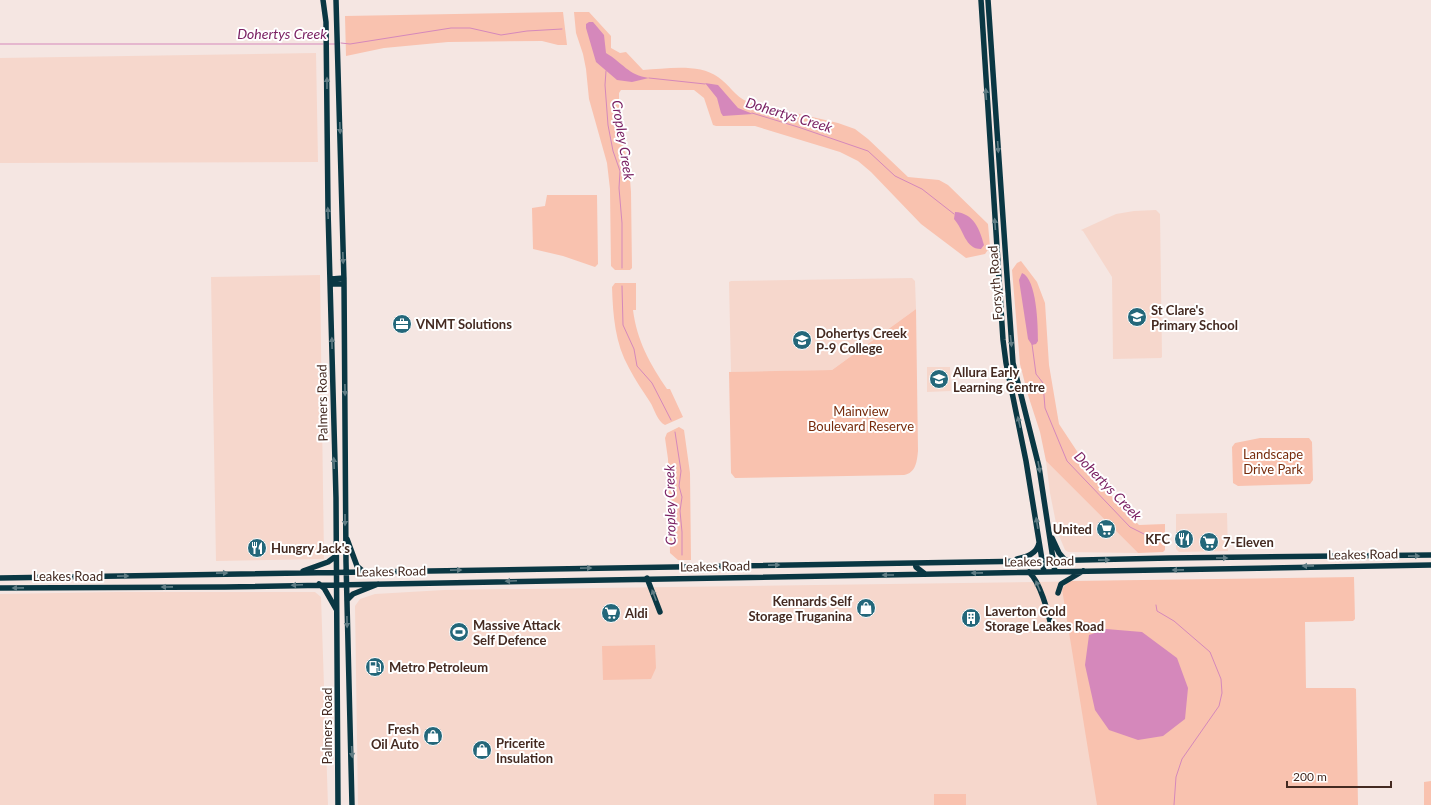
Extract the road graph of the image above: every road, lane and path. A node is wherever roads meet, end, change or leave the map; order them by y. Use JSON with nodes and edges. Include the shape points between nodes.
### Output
{"nodes":[{"id":1,"x":324,"y":0,"type":"edge"},
{"id":2,"x":336,"y":0,"type":"edge"},
{"id":3,"x":981,"y":0,"type":"edge"},
{"id":4,"x":988,"y":0,"type":"edge"},
{"id":5,"x":983,"y":24,"type":"junction"},
{"id":6,"x":990,"y":24,"type":"junction"},
{"id":7,"x":331,"y":281,"type":"junction"},
{"id":8,"x":344,"y":281,"type":"junction"},
{"id":9,"x":1049,"y":529,"type":"junction"},
{"id":10,"x":345,"y":533,"type":"junction"},
{"id":11,"x":1039,"y":542,"type":"junction"},
{"id":12,"x":1431,"y":555,"type":"edge"},
{"id":13,"x":336,"y":556,"type":"junction"},
{"id":14,"x":1065,"y":560,"type":"junction"},
{"id":15,"x":1042,"y":561,"type":"junction"},
{"id":16,"x":1053,"y":561,"type":"junction"},
{"id":17,"x":1009,"y":562,"type":"junction"},
{"id":18,"x":915,"y":563,"type":"junction"},
{"id":19,"x":1431,"y":565,"type":"edge"},
{"id":20,"x":662,"y":567,"type":"junction"},
{"id":21,"x":1083,"y":571,"type":"junction"},
{"id":22,"x":336,"y":572,"type":"junction"},
{"id":23,"x":346,"y":572,"type":"junction"},
{"id":24,"x":364,"y":572,"type":"junction"},
{"id":25,"x":1029,"y":572,"type":"junction"},
{"id":26,"x":1044,"y":572,"type":"junction"},
{"id":27,"x":1055,"y":572,"type":"junction"},
{"id":28,"x":295,"y":573,"type":"junction"},
{"id":29,"x":927,"y":574,"type":"junction"},
{"id":30,"x":0,"y":578,"type":"edge"},
{"id":31,"x":647,"y":578,"type":"junction"},
{"id":32,"x":662,"y":578,"type":"junction"},
{"id":33,"x":384,"y":582,"type":"junction"},
{"id":34,"x":336,"y":583,"type":"junction"},
{"id":35,"x":346,"y":583,"type":"junction"},
{"id":36,"x":319,"y":584,"type":"junction"},
{"id":37,"x":0,"y":588,"type":"edge"},
{"id":38,"x":1058,"y":593,"type":"dead end"},
{"id":39,"x":347,"y":600,"type":"junction"},
{"id":40,"x":660,"y":612,"type":"dead end"},
{"id":41,"x":337,"y":613,"type":"junction"},
{"id":42,"x":1052,"y":628,"type":"dead end"},
{"id":43,"x":338,"y":805,"type":"edge"},
{"id":44,"x":352,"y":805,"type":"edge"}],
"edges":[{"from":7,"to":1,"type":"highway","name":"Palmers Road","one_way":true},
{"from":2,"to":8,"type":"highway","name":"Palmers Road","one_way":true},
{"from":3,"to":5,"type":"highway","name":"Forsyth Road"},
{"from":4,"to":6,"type":"highway","name":"Forsyth Road"},
{"from":5,"to":6,"type":"highway"},
{"from":11,"to":5,"type":"highway","name":"Forsyth Road","one_way":true,"via":[[1003,340]]},
{"from":6,"to":9,"type":"highway","name":"Forsyth Road","one_way":true,"via":[[1013,363],[1039,467]]},
{"from":7,"to":8,"type":"highway"},
{"from":13,"to":7,"type":"highway","name":"Palmers Road","one_way":true},
{"from":8,"to":10,"type":"highway","name":"Palmers Road","one_way":true},
{"from":9,"to":14,"type":"highway","via":[[1059,553]]},
{"from":9,"to":16,"type":"highway","name":"Forsyth Road"},
{"from":10,"to":23,"type":"highway","name":"Palmers Road"},
{"from":10,"to":24,"type":"highway","via":[[357,566]]},
{"from":11,"to":15,"type":"highway","name":"Forsyth Road"},
{"from":11,"to":17,"type":"highway","via":[[1033,553]]},
{"from":14,"to":12,"type":"highway","name":"Leakes Road","one_way":true},
{"from":13,"to":22,"type":"highway","name":"Palmers Road"},
{"from":13,"to":28,"type":"highway","via":[[328,562]]},
{"from":14,"to":16,"type":"highway","name":"Leakes Road"},
{"from":15,"to":16,"type":"highway","name":"Leakes Road"},
{"from":15,"to":17,"type":"highway","name":"Leakes Road"},
{"from":15,"to":26,"type":"highway","name":"Forsyth Road"},
{"from":16,"to":27,"type":"highway","name":"Forsyth Road"},
{"from":17,"to":18,"type":"highway","name":"Leakes Road"},
{"from":20,"to":18,"type":"highway","name":"Leakes Road","one_way":true},
{"from":18,"to":29,"type":"highway"},
{"from":19,"to":21,"type":"highway","name":"Leakes Road","one_way":true},
{"from":24,"to":20,"type":"highway","name":"Leakes Road","one_way":true},
{"from":20,"to":32,"type":"highway"},
{"from":21,"to":27,"type":"highway","name":"Leakes Road"},
{"from":21,"to":38,"type":"highway","via":[[1061,584]]},
{"from":22,"to":23,"type":"highway","name":"Leakes Road"},
{"from":22,"to":28,"type":"highway","name":"Leakes Road"},
{"from":22,"to":34,"type":"highway","name":"Palmers Road"},
{"from":23,"to":24,"type":"highway","name":"Leakes Road"},
{"from":23,"to":35,"type":"highway","name":"Palmers Road"},
{"from":25,"to":26,"type":"highway","name":"Leakes Road"},
{"from":25,"to":29,"type":"highway","name":"Leakes Road","one_way":true},
{"from":42,"to":25,"type":"highway","one_way":true,"via":[[1036,580]]},
{"from":26,"to":27,"type":"highway","name":"Leakes Road"},
{"from":30,"to":28,"type":"highway","name":"Leakes Road","one_way":true},
{"from":29,"to":32,"type":"highway","name":"Leakes Road","one_way":true},
{"from":31,"to":32,"type":"highway","name":"Leakes Road"},
{"from":31,"to":33,"type":"highway","name":"Leakes Road","one_way":true},
{"from":40,"to":31,"type":"highway","one_way":true},
{"from":33,"to":35,"type":"highway","name":"Leakes Road"},
{"from":33,"to":39,"type":"highway","via":[[353,594]]},
{"from":34,"to":35,"type":"highway","name":"Leakes Road"},
{"from":34,"to":36,"type":"highway","name":"Leakes Road"},
{"from":34,"to":41,"type":"highway","name":"Palmers Road"},
{"from":35,"to":39,"type":"highway","name":"Palmers Road"},
{"from":36,"to":37,"type":"highway","name":"Leakes Road","one_way":true},
{"from":36,"to":41,"type":"highway","via":[[324,588]]},
{"from":39,"to":44,"type":"highway","name":"Palmers Road","one_way":true},
{"from":41,"to":43,"type":"highway","name":"Palmers Road"}]}
